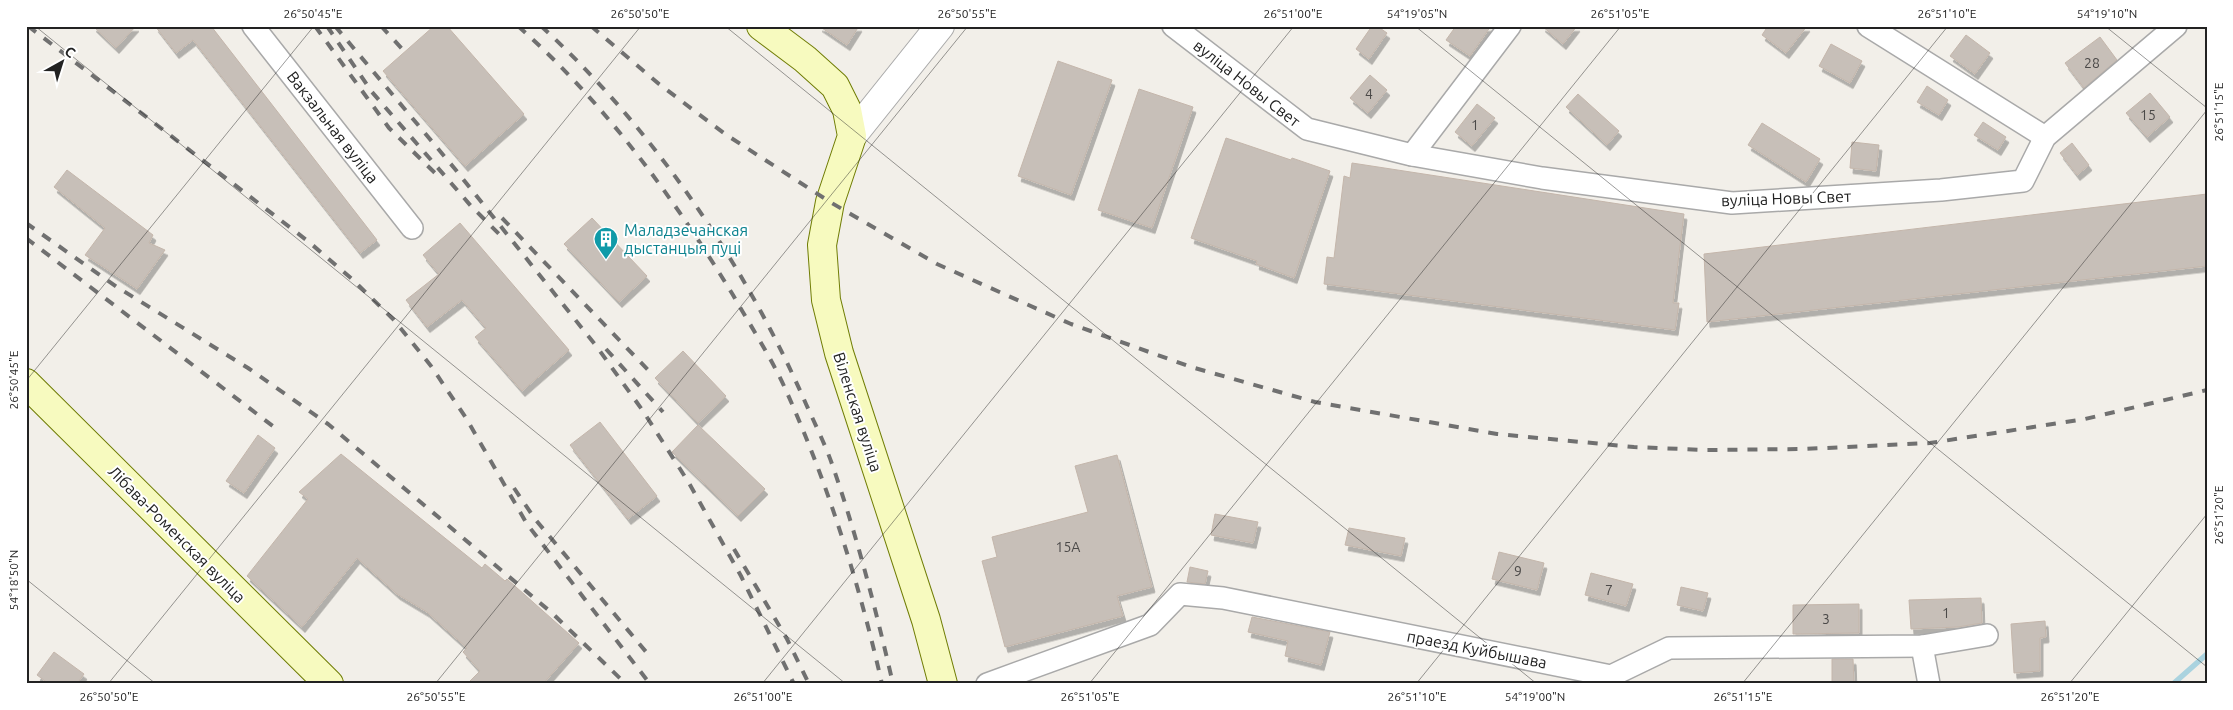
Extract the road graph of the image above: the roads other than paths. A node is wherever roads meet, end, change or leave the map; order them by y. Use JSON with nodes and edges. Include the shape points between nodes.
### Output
{"nodes":[{"id":1,"x":253,"y":26,"type":"edge"},
{"id":2,"x":761,"y":26,"type":"edge"},
{"id":3,"x":940,"y":26,"type":"edge"},
{"id":4,"x":1173,"y":26,"type":"edge"},
{"id":5,"x":1510,"y":26,"type":"edge"},
{"id":6,"x":1868,"y":26,"type":"edge"},
{"id":7,"x":2176,"y":26,"type":"edge"},
{"id":8,"x":852,"y":136,"type":"junction"},
{"id":9,"x":2045,"y":137,"type":"junction"},
{"id":10,"x":1412,"y":155,"type":"junction"},
{"id":11,"x":412,"y":228,"type":"dead end"},
{"id":12,"x":26,"y":384,"type":"edge"},
{"id":13,"x":1987,"y":635,"type":"dead end"},
{"id":14,"x":1922,"y":646,"type":"junction"},
{"id":15,"x":329,"y":684,"type":"edge"},
{"id":16,"x":943,"y":684,"type":"edge"},
{"id":17,"x":987,"y":684,"type":"edge"},
{"id":18,"x":1929,"y":684,"type":"edge"}],
"edges":[{"from":1,"to":11,"type":"street","name":"Вакзальная вуліца"},
{"from":2,"to":8,"type":"main road","via":[[835,86],[848,110]]},
{"from":3,"to":8,"type":"street"},
{"from":4,"to":10,"type":"street","name":"вуліца Новы Свет","via":[[1307,129]]},
{"from":5,"to":10,"type":"street"},
{"from":6,"to":9,"type":"street"},
{"from":7,"to":9,"type":"street","name":"вуліца Новы Свет"},
{"from":8,"to":16,"type":"main road","name":"Віленская вуліца","via":[[830,202],[822,244],[826,300],[839,354],[926,620]]},
{"from":9,"to":10,"type":"street","name":"вуліца Новы Свет","via":[[2023,181],[1941,190],[1732,203],[1542,178]]},
{"from":12,"to":15,"type":"main road","name":"Лібава-Роменская вуліца"},
{"from":13,"to":14,"type":"street","name":"праезд Куйбышава"},
{"from":14,"to":17,"type":"street","name":"праезд Куйбышава","via":[[1669,648],[1611,676],[1223,598],[1180,594],[1150,625]]},
{"from":14,"to":18,"type":"street"}]}
